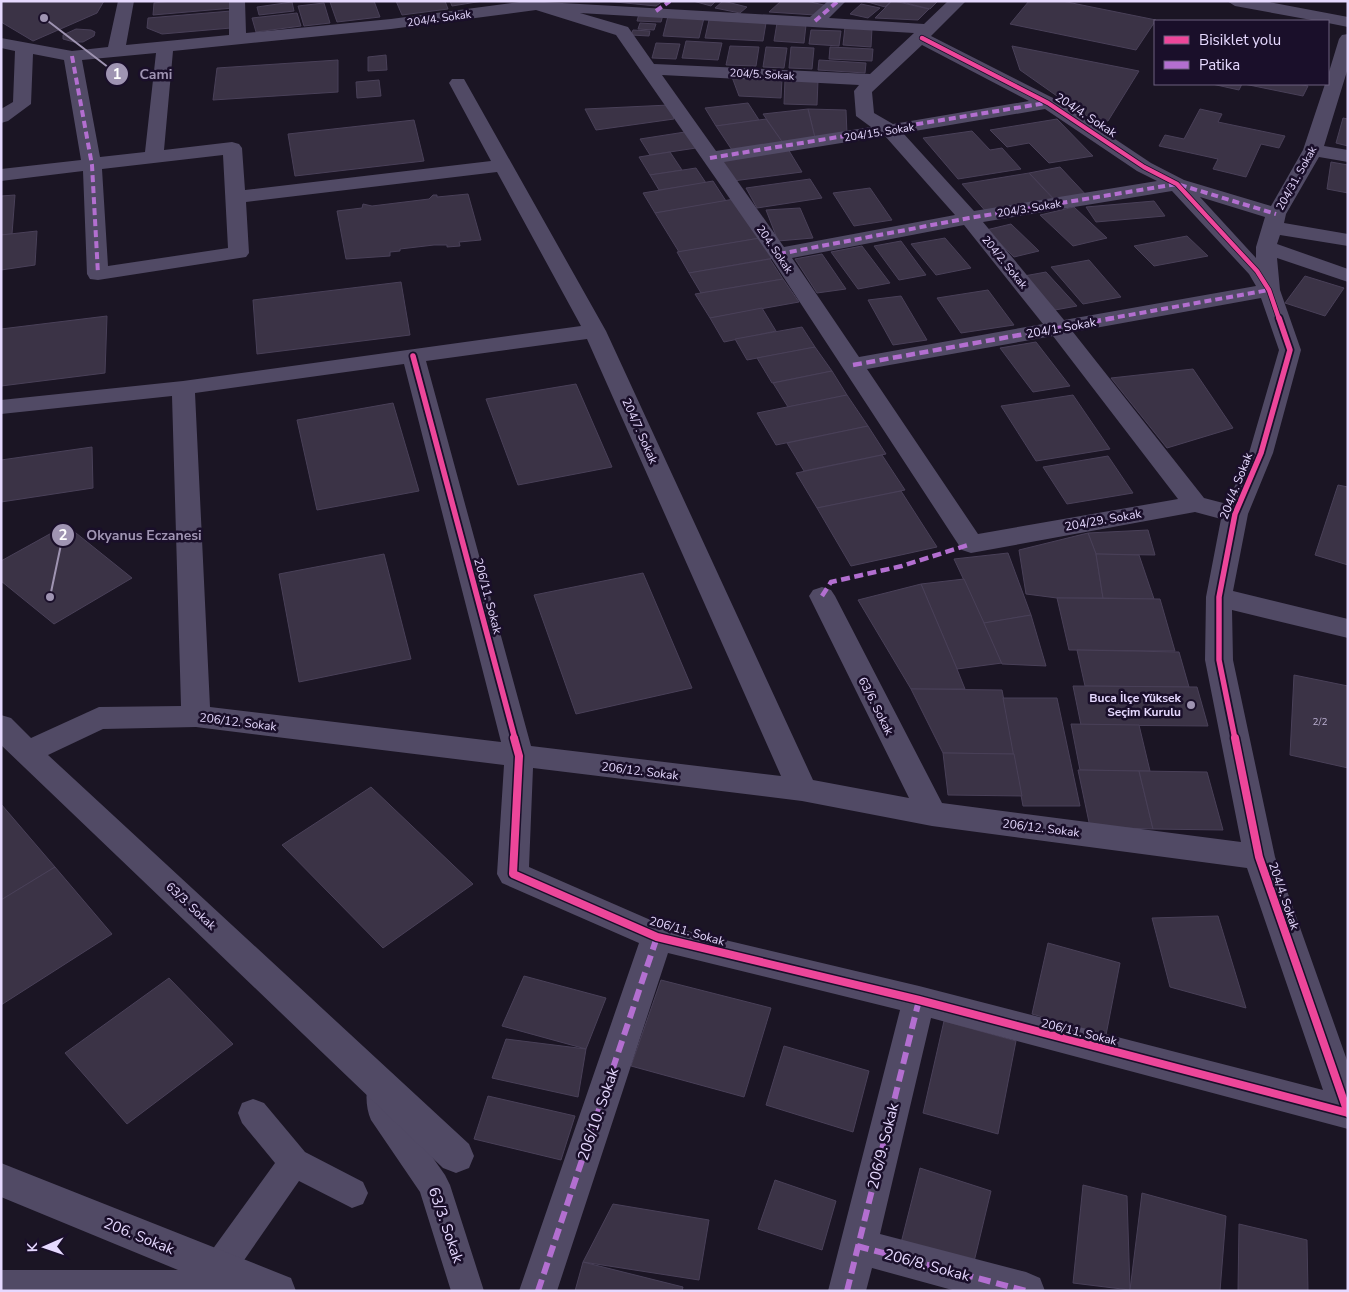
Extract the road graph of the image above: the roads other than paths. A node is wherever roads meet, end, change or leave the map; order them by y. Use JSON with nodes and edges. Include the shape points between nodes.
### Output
{"nodes":[{"id":1,"x":126,"y":1,"type":"edge"},
{"id":2,"x":237,"y":1,"type":"edge"},
{"id":3,"x":838,"y":1,"type":"edge"},
{"id":4,"x":958,"y":1,"type":"edge"},
{"id":5,"x":1235,"y":1,"type":"edge"},
{"id":6,"x":541,"y":3,"type":"edge"},
{"id":7,"x":499,"y":5,"type":"edge"},
{"id":8,"x":663,"y":6,"type":"edge"},
{"id":9,"x":815,"y":21,"type":"junction"},
{"id":10,"x":1348,"y":22,"type":"edge"},
{"id":11,"x":925,"y":33,"type":"junction"},
{"id":12,"x":1348,"y":39,"type":"edge"},
{"id":13,"x":238,"y":40,"type":"junction"},
{"id":14,"x":1,"y":43,"type":"edge"},
{"id":15,"x":165,"y":46,"type":"junction"},
{"id":16,"x":24,"y":48,"type":"junction"},
{"id":17,"x":116,"y":51,"type":"junction"},
{"id":18,"x":72,"y":56,"type":"junction"},
{"id":19,"x":648,"y":69,"type":"junction"},
{"id":20,"x":1342,"y":77,"type":"edge"},
{"id":21,"x":874,"y":80,"type":"junction"},
{"id":22,"x":458,"y":84,"type":"dead end"},
{"id":23,"x":1048,"y":103,"type":"junction"},
{"id":24,"x":1,"y":117,"type":"edge"},
{"id":25,"x":890,"y":130,"type":"junction"},
{"id":26,"x":1314,"y":150,"type":"junction"},
{"id":27,"x":1348,"y":156,"type":"edge"},
{"id":28,"x":154,"y":157,"type":"junction"},
{"id":29,"x":710,"y":158,"type":"junction"},
{"id":30,"x":92,"y":165,"type":"junction"},
{"id":31,"x":503,"y":165,"type":"junction"},
{"id":32,"x":1,"y":175,"type":"edge"},
{"id":33,"x":1177,"y":184,"type":"junction"},
{"id":34,"x":236,"y":197,"type":"junction"},
{"id":35,"x":969,"y":218,"type":"junction"},
{"id":36,"x":1274,"y":220,"type":"junction"},
{"id":37,"x":1348,"y":240,"type":"edge"},
{"id":38,"x":1266,"y":247,"type":"junction"},
{"id":39,"x":779,"y":254,"type":"junction"},
{"id":40,"x":1348,"y":276,"type":"edge"},
{"id":41,"x":1270,"y":290,"type":"junction"},
{"id":42,"x":1059,"y":329,"type":"junction"},
{"id":43,"x":595,"y":331,"type":"junction"},
{"id":44,"x":413,"y":356,"type":"junction"},
{"id":45,"x":853,"y":365,"type":"junction"},
{"id":46,"x":183,"y":388,"type":"junction"},
{"id":47,"x":1,"y":407,"type":"edge"},
{"id":48,"x":1195,"y":504,"type":"junction"},
{"id":49,"x":1235,"y":514,"type":"junction"},
{"id":50,"x":971,"y":544,"type":"joint"},
{"id":51,"x":822,"y":596,"type":"dead end"},
{"id":52,"x":1219,"y":597,"type":"junction"},
{"id":53,"x":1348,"y":629,"type":"edge"},
{"id":54,"x":196,"y":716,"type":"junction"},
{"id":55,"x":1,"y":726,"type":"edge"},
{"id":56,"x":27,"y":753,"type":"junction"},
{"id":57,"x":519,"y":756,"type":"junction"},
{"id":58,"x":802,"y":790,"type":"junction"},
{"id":59,"x":932,"y":814,"type":"junction"},
{"id":60,"x":1259,"y":857,"type":"junction"},
{"id":61,"x":657,"y":937,"type":"junction"},
{"id":62,"x":919,"y":1000,"type":"junction"},
{"id":63,"x":382,"y":1084,"type":"junction"},
{"id":64,"x":253,"y":1113,"type":"dead end"},
{"id":65,"x":1348,"y":1113,"type":"edge"},
{"id":66,"x":456,"y":1156,"type":"dead end"},
{"id":67,"x":294,"y":1162,"type":"junction"},
{"id":68,"x":1,"y":1180,"type":"edge"},
{"id":69,"x":352,"y":1193,"type":"dead end"},
{"id":70,"x":857,"y":1246,"type":"junction"},
{"id":71,"x":218,"y":1268,"type":"junction"},
{"id":72,"x":1,"y":1289,"type":"edge"},
{"id":73,"x":274,"y":1290,"type":"edge"},
{"id":74,"x":468,"y":1291,"type":"edge"},
{"id":75,"x":538,"y":1291,"type":"edge"},
{"id":76,"x":847,"y":1291,"type":"edge"},
{"id":77,"x":1026,"y":1291,"type":"edge"}],
"edges":[{"from":1,"to":17,"type":"street"},
{"from":2,"to":13,"type":"street"},
{"from":3,"to":9,"type":"street"},
{"from":4,"to":11,"type":"street","name":"204/2. Sokak"},
{"from":5,"to":10,"type":"street"},
{"from":6,"to":7,"type":"street","name":"204/4. Sokak"},
{"from":6,"to":8,"type":"street","name":"204/4. Sokak"},
{"from":6,"to":19,"type":"street","name":"204. Sokak","via":[[622,31]]},
{"from":7,"to":13,"type":"street","name":"204/4. Sokak","via":[[387,17]]},
{"from":8,"to":9,"type":"street","name":"204/4. Sokak"},
{"from":9,"to":11,"type":"street","name":"204/4. Sokak"},
{"from":11,"to":21,"type":"street","name":"204/2. Sokak"},
{"from":11,"to":23,"type":"street","name":"204/4. Sokak"},
{"from":12,"to":20,"type":"street","name":"204/31. Sokak"},
{"from":13,"to":15,"type":"street","name":"204/4. Sokak"},
{"from":14,"to":16,"type":"street","name":"204/4. Sokak"},
{"from":15,"to":17,"type":"street","name":"204/4. Sokak"},
{"from":15,"to":28,"type":"street"},
{"from":16,"to":18,"type":"street","name":"204/4. Sokak"},
{"from":16,"to":24,"type":"street","via":[[22,104]]},
{"from":17,"to":18,"type":"street","name":"204/4. Sokak"},
{"from":18,"to":30,"type":"street"},
{"from":19,"to":21,"type":"street","name":"204/5. Sokak"},
{"from":19,"to":29,"type":"street","name":"204. Sokak"},
{"from":20,"to":26,"type":"street","name":"204/31. Sokak"},
{"from":21,"to":25,"type":"street","name":"204/2. Sokak","via":[[863,91],[865,116]]},
{"from":22,"to":31,"type":"street","name":"204/7. Sokak"},
{"from":23,"to":25,"type":"street","name":"204/15. Sokak"},
{"from":23,"to":33,"type":"street","name":"204/4. Sokak","via":[[1144,167]]},
{"from":25,"to":29,"type":"street","name":"204/15. Sokak"},
{"from":25,"to":35,"type":"street","name":"204/2. Sokak"},
{"from":26,"to":27,"type":"street"},
{"from":26,"to":36,"type":"street","name":"204/31. Sokak"},
{"from":28,"to":30,"type":"street"},
{"from":28,"to":34,"type":"street","via":[[232,148]]},
{"from":29,"to":39,"type":"street","name":"204. Sokak"},
{"from":30,"to":32,"type":"street"},
{"from":30,"to":34,"type":"street","via":[[98,274],[239,253]]},
{"from":31,"to":34,"type":"street"},
{"from":31,"to":43,"type":"street","name":"204/7. Sokak"},
{"from":33,"to":35,"type":"street","name":"204/3. Sokak"},
{"from":33,"to":36,"type":"street","name":"204/3. Sokak"},
{"from":33,"to":41,"type":"street","name":"204/4. Sokak","via":[[1257,271]]},
{"from":35,"to":39,"type":"street","name":"204/3. Sokak"},
{"from":35,"to":42,"type":"street","name":"204/2. Sokak"},
{"from":36,"to":37,"type":"street","name":"204/3. Sokak"},
{"from":36,"to":38,"type":"street","name":"204/31. Sokak"},
{"from":38,"to":40,"type":"street"},
{"from":38,"to":41,"type":"street","name":"204/31. Sokak"},
{"from":39,"to":45,"type":"street","name":"204. Sokak"},
{"from":41,"to":42,"type":"street","name":"204/1. Sokak"},
{"from":41,"to":49,"type":"street","name":"204/4. Sokak","via":[[1290,350],[1261,453]]},
{"from":42,"to":45,"type":"street","name":"204/1. Sokak"},
{"from":42,"to":48,"type":"street","name":"204/2. Sokak"},
{"from":43,"to":44,"type":"street"},
{"from":43,"to":58,"type":"street","name":"204/7. Sokak"},
{"from":44,"to":46,"type":"street"},
{"from":44,"to":57,"type":"street","name":"206/11. Sokak"},
{"from":45,"to":50,"type":"street","name":"204. Sokak"},
{"from":46,"to":47,"type":"street"},
{"from":46,"to":54,"type":"street"},
{"from":48,"to":49,"type":"street","name":"204/29. Sokak"},
{"from":48,"to":50,"type":"street","name":"204/29. Sokak"},
{"from":49,"to":52,"type":"street","name":"204/4. Sokak"},
{"from":51,"to":59,"type":"street","name":"63/6. Sokak"},
{"from":52,"to":53,"type":"street"},
{"from":52,"to":60,"type":"street","name":"204/4. Sokak","via":[[1219,660]]},
{"from":54,"to":56,"type":"street","name":"206/12. Sokak","via":[[99,718]]},
{"from":54,"to":57,"type":"street","name":"206/12. Sokak"},
{"from":55,"to":56,"type":"street","name":"63/3. Sokak"},
{"from":56,"to":63,"type":"street","name":"63/3. Sokak"},
{"from":57,"to":58,"type":"street","name":"206/12. Sokak"},
{"from":57,"to":61,"type":"street","name":"206/11. Sokak","via":[[513,874]]},
{"from":58,"to":59,"type":"street","name":"206/12. Sokak"},
{"from":59,"to":60,"type":"street","name":"206/12. Sokak"},
{"from":60,"to":65,"type":"street","name":"204/4. Sokak"},
{"from":61,"to":62,"type":"street","name":"206/11. Sokak"},
{"from":61,"to":75,"type":"street","name":"206/10. Sokak"},
{"from":62,"to":65,"type":"street","name":"206/11. Sokak"},
{"from":62,"to":70,"type":"street","name":"206/9. Sokak"},
{"from":63,"to":66,"type":"street","name":"63/3. Sokak"},
{"from":63,"to":74,"type":"lane","name":"63/3. Sokak","via":[[382,1110],[434,1186]]},
{"from":64,"to":67,"type":"lane"},
{"from":67,"to":69,"type":"lane"},
{"from":67,"to":71,"type":"lane"},
{"from":68,"to":71,"type":"street","name":"206. Sokak"},
{"from":70,"to":76,"type":"street","name":"206/9. Sokak"},
{"from":70,"to":77,"type":"street","name":"206/8. Sokak"},
{"from":71,"to":73,"type":"street","name":"206. Sokak"},
{"from":72,"to":73,"type":"street"}]}
